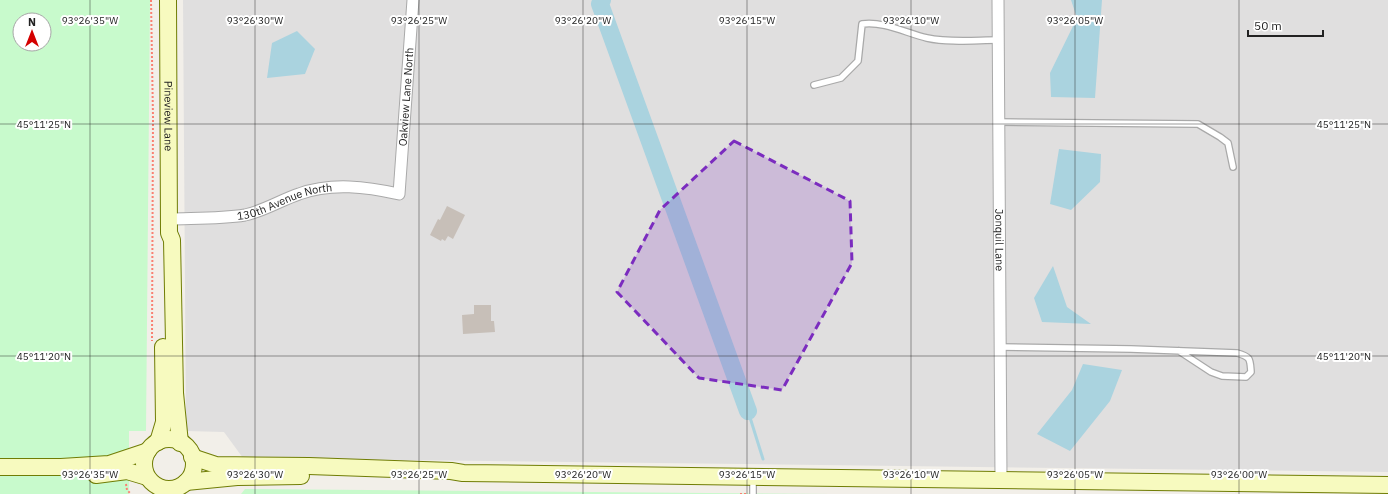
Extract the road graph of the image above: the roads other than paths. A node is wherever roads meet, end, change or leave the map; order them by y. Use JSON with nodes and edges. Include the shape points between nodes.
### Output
{"nodes":[{"id":1,"x":168,"y":0,"type":"edge"},
{"id":2,"x":413,"y":0,"type":"edge"},
{"id":3,"x":998,"y":0,"type":"edge"},
{"id":4,"x":999,"y":40,"type":"junction"},
{"id":5,"x":814,"y":85,"type":"dead end"},
{"id":6,"x":999,"y":122,"type":"junction"},
{"id":7,"x":1233,"y":167,"type":"dead end"},
{"id":8,"x":399,"y":194,"type":"joint"},
{"id":9,"x":169,"y":226,"type":"junction"},
{"id":10,"x":1000,"y":347,"type":"junction"},
{"id":11,"x":1179,"y":351,"type":"junction"},
{"id":12,"x":180,"y":443,"type":"junction"},
{"id":13,"x":153,"y":447,"type":"junction"},
{"id":14,"x":192,"y":458,"type":"junction"},
{"id":15,"x":0,"y":467,"type":"edge"},
{"id":16,"x":463,"y":473,"type":"junction"},
{"id":17,"x":0,"y":475,"type":"edge"},
{"id":18,"x":147,"y":476,"type":"junction"},
{"id":19,"x":753,"y":477,"type":"junction"},
{"id":20,"x":1001,"y":479,"type":"junction"},
{"id":21,"x":186,"y":482,"type":"junction"},
{"id":22,"x":1388,"y":484,"type":"edge"},
{"id":23,"x":753,"y":494,"type":"edge"}],
"edges":[{"from":1,"to":9,"type":"main road","name":"Pineview Lane"},
{"from":2,"to":8,"type":"street","name":"Oakview Lane North"},
{"from":3,"to":4,"type":"street","name":"Jonquil Lane"},
{"from":4,"to":5,"type":"lane","via":[[929,39],[873,22],[862,24],[858,61],[841,78]]},
{"from":4,"to":6,"type":"street","name":"Jonquil Lane"},
{"from":6,"to":7,"type":"lane","via":[[1198,124],[1228,143]]},
{"from":6,"to":10,"type":"street","name":"Jonquil Lane"},
{"from":8,"to":9,"type":"street","name":"130th Avenue North","via":[[351,186],[332,187],[300,194],[246,214]]},
{"from":9,"to":12,"type":"main road","name":"Pineview Lane","via":[[172,240],[175,394]]},
{"from":9,"to":13,"type":"main road","name":"Pineview Lane","via":[[165,239],[164,422]]},
{"from":10,"to":11,"type":"lane"},
{"from":10,"to":20,"type":"street","name":"Jonquil Lane"},
{"from":11,"to":11,"type":"lane","via":[[1237,353],[1247,356],[1252,372],[1246,377],[1222,376],[1211,372]]},
{"from":12,"to":13,"type":"main road","via":[[167,440]]},
{"from":12,"to":14,"type":"main road","via":[[190,451]]},
{"from":13,"to":15,"type":"main road","via":[[109,464]]},
{"from":13,"to":18,"type":"main road","via":[[145,457]]},
{"from":14,"to":16,"type":"main road","via":[[216,465],[309,466]]},
{"from":14,"to":21,"type":"main road","via":[[193,470]]},
{"from":16,"to":19,"type":"main road"},
{"from":16,"to":21,"type":"main road","via":[[444,476],[237,477]]},
{"from":17,"to":18,"type":"main road","via":[[127,472]]},
{"from":18,"to":21,"type":"main road","via":[[158,487],[165,489],[173,489]]},
{"from":19,"to":20,"type":"main road"},
{"from":19,"to":23,"type":"lane"},
{"from":20,"to":22,"type":"main road"}]}
